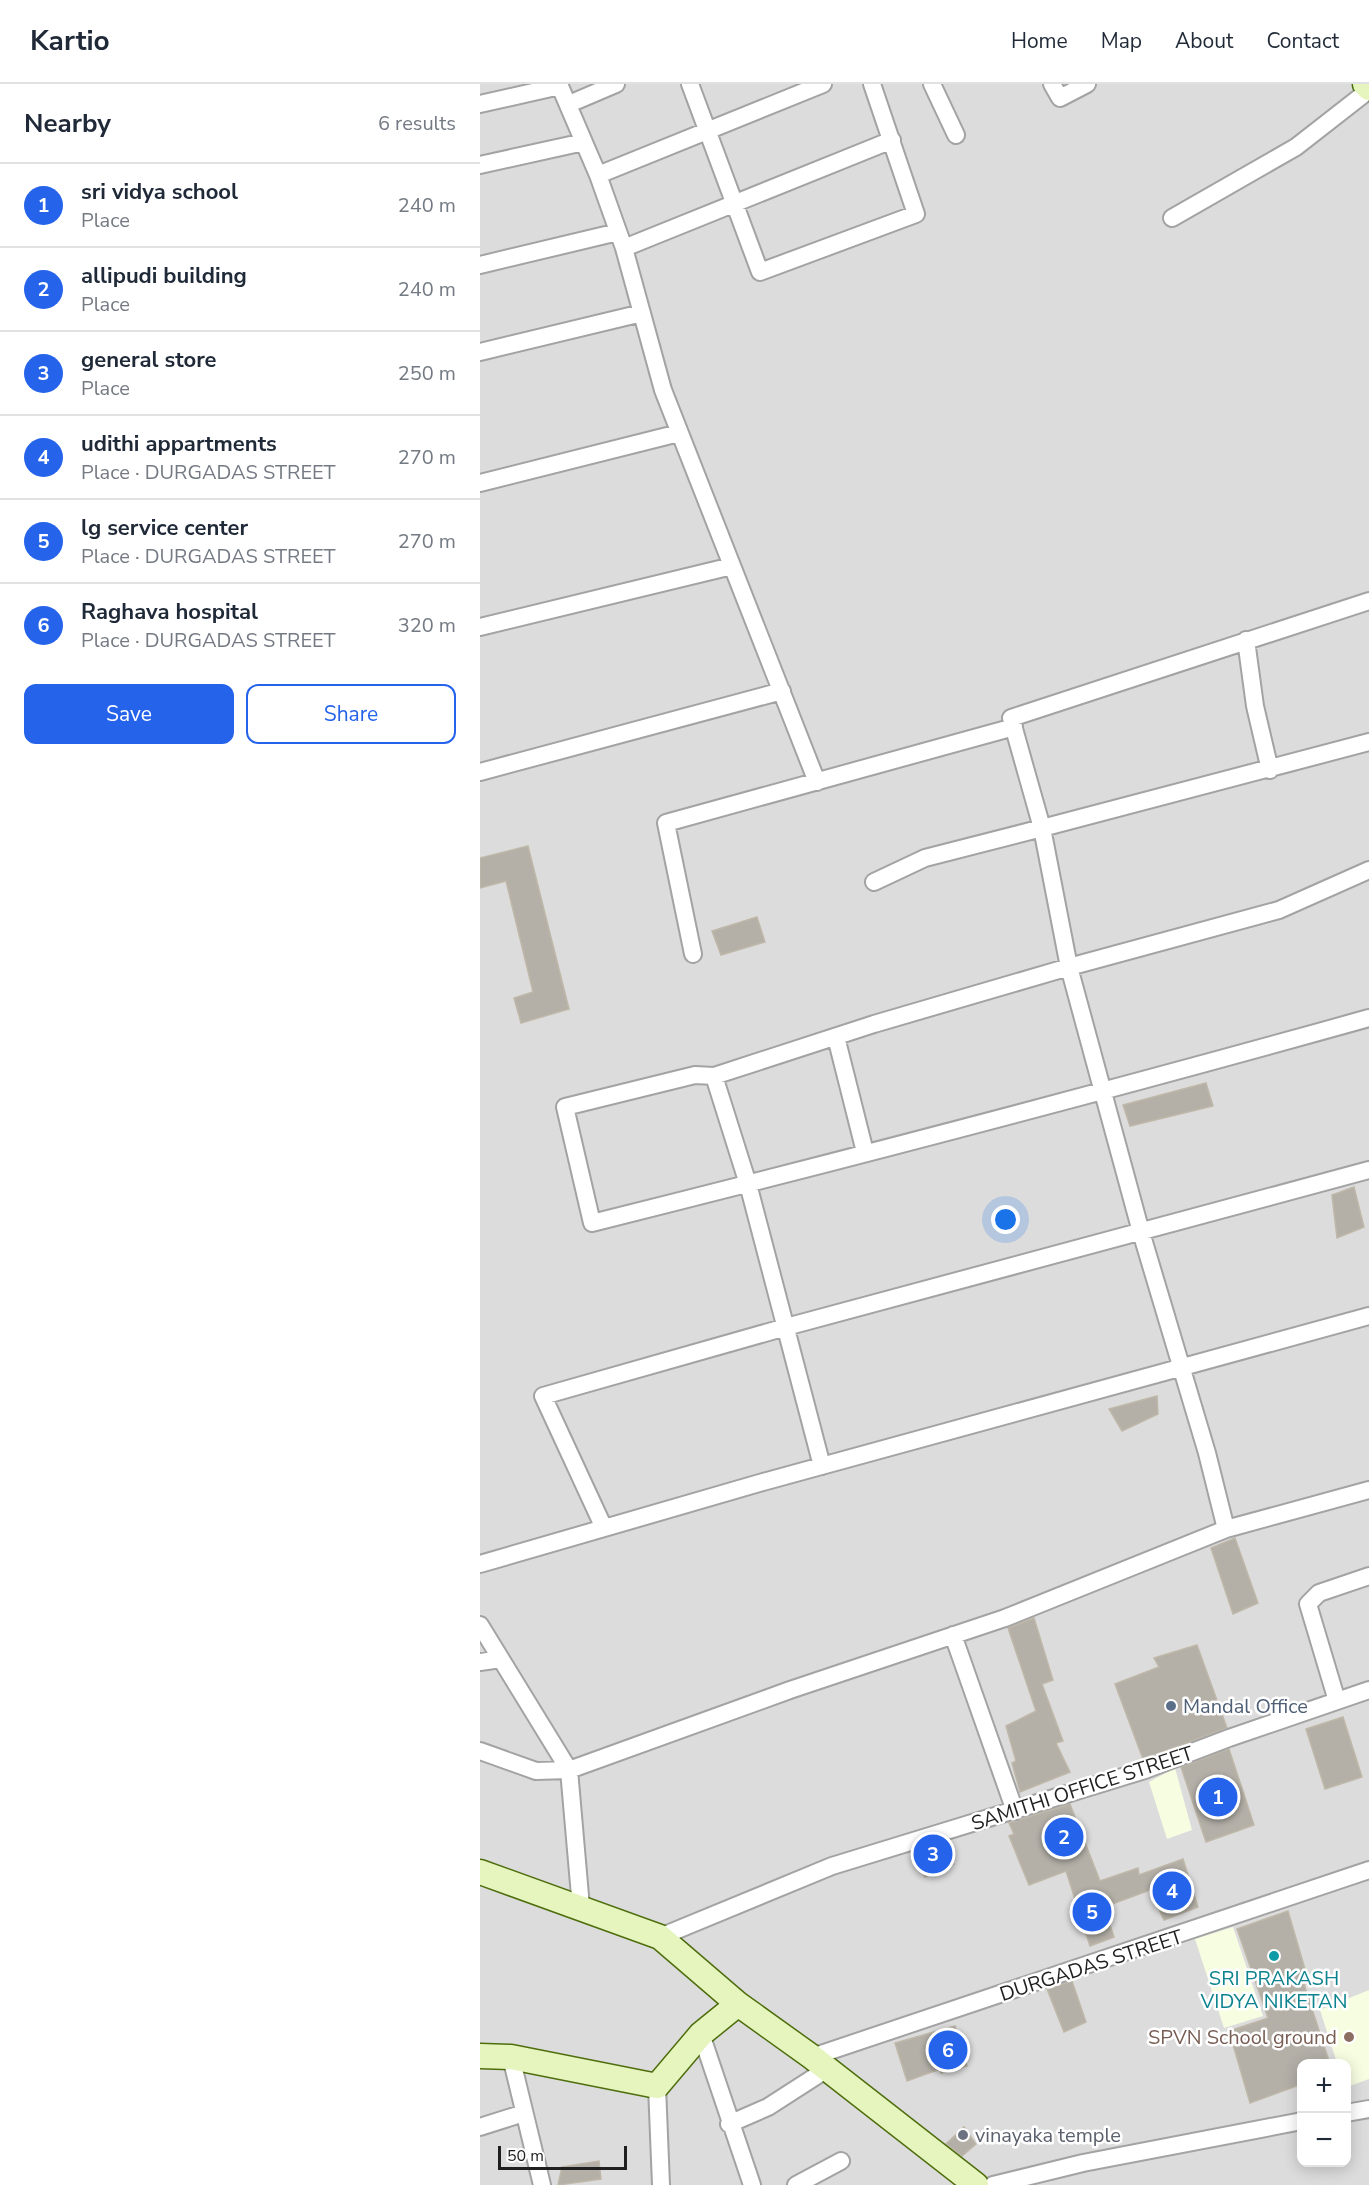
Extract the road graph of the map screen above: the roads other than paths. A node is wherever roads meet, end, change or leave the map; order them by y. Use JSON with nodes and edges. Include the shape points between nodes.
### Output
{"nodes":[{"id":1,"x":616,"y":84,"type":"edge"},
{"id":2,"x":690,"y":84,"type":"edge"},
{"id":3,"x":823,"y":84,"type":"edge"},
{"id":4,"x":872,"y":84,"type":"edge"},
{"id":5,"x":932,"y":84,"type":"edge"},
{"id":6,"x":1052,"y":84,"type":"edge"},
{"id":7,"x":1086,"y":84,"type":"edge"},
{"id":8,"x":1365,"y":84,"type":"edge"},
{"id":9,"x":560,"y":85,"type":"edge"},
{"id":10,"x":1369,"y":89,"type":"edge"},
{"id":11,"x":480,"y":104,"type":"edge"},
{"id":12,"x":568,"y":104,"type":"junction"},
{"id":13,"x":710,"y":131,"type":"junction"},
{"id":14,"x":956,"y":135,"type":"dead end"},
{"id":15,"x":892,"y":140,"type":"junction"},
{"id":16,"x":584,"y":142,"type":"junction"},
{"id":17,"x":480,"y":165,"type":"edge"},
{"id":18,"x":598,"y":175,"type":"junction"},
{"id":19,"x":735,"y":202,"type":"junction"},
{"id":20,"x":1172,"y":218,"type":"dead end"},
{"id":21,"x":621,"y":240,"type":"junction"},
{"id":22,"x":480,"y":265,"type":"edge"},
{"id":23,"x":642,"y":313,"type":"junction"},
{"id":24,"x":480,"y":352,"type":"edge"},
{"id":25,"x":680,"y":433,"type":"junction"},
{"id":26,"x":480,"y":483,"type":"edge"},
{"id":27,"x":732,"y":566,"type":"junction"},
{"id":28,"x":1369,"y":601,"type":"edge"},
{"id":29,"x":480,"y":627,"type":"edge"},
{"id":30,"x":1246,"y":640,"type":"junction"},
{"id":31,"x":782,"y":691,"type":"junction"},
{"id":32,"x":1014,"y":727,"type":"junction"},
{"id":33,"x":1369,"y":742,"type":"edge"},
{"id":34,"x":1270,"y":770,"type":"junction"},
{"id":35,"x":480,"y":772,"type":"edge"},
{"id":36,"x":817,"y":782,"type":"junction"},
{"id":37,"x":1042,"y":828,"type":"junction"},
{"id":38,"x":1369,"y":870,"type":"edge"},
{"id":39,"x":874,"y":882,"type":"dead end"},
{"id":40,"x":693,"y":954,"type":"dead end"},
{"id":41,"x":1069,"y":968,"type":"junction"},
{"id":42,"x":1369,"y":1018,"type":"edge"},
{"id":43,"x":836,"y":1036,"type":"junction"},
{"id":44,"x":714,"y":1076,"type":"junction"},
{"id":45,"x":1102,"y":1092,"type":"junction"},
{"id":46,"x":866,"y":1152,"type":"junction"},
{"id":47,"x":1369,"y":1170,"type":"edge"},
{"id":48,"x":748,"y":1184,"type":"junction"},
{"id":49,"x":1141,"y":1232,"type":"junction"},
{"id":50,"x":1369,"y":1316,"type":"edge"},
{"id":51,"x":786,"y":1327,"type":"junction"},
{"id":52,"x":1183,"y":1367,"type":"junction"},
{"id":53,"x":822,"y":1466,"type":"junction"},
{"id":54,"x":1369,"y":1490,"type":"edge"},
{"id":55,"x":604,"y":1528,"type":"junction"},
{"id":56,"x":1227,"y":1529,"type":"junction"},
{"id":57,"x":480,"y":1564,"type":"edge"},
{"id":58,"x":1369,"y":1576,"type":"edge"},
{"id":59,"x":480,"y":1625,"type":"edge"},
{"id":60,"x":953,"y":1635,"type":"junction"},
{"id":61,"x":501,"y":1659,"type":"junction"},
{"id":62,"x":480,"y":1662,"type":"edge"},
{"id":63,"x":1369,"y":1690,"type":"edge"},
{"id":64,"x":1337,"y":1701,"type":"junction"},
{"id":65,"x":480,"y":1751,"type":"edge"},
{"id":66,"x":569,"y":1770,"type":"junction"},
{"id":67,"x":1015,"y":1811,"type":"junction"},
{"id":68,"x":1369,"y":1870,"type":"edge"},
{"id":69,"x":480,"y":1872,"type":"edge"},
{"id":70,"x":581,"y":1907,"type":"junction"},
{"id":71,"x":660,"y":1937,"type":"junction"},
{"id":72,"x":738,"y":2004,"type":"junction"},
{"id":73,"x":701,"y":2034,"type":"junction"},
{"id":74,"x":480,"y":2056,"type":"edge"},
{"id":75,"x":511,"y":2057,"type":"junction"},
{"id":76,"x":819,"y":2063,"type":"junction"},
{"id":77,"x":657,"y":2086,"type":"junction"},
{"id":78,"x":1369,"y":2109,"type":"edge"},
{"id":79,"x":1351,"y":2112,"type":"edge"},
{"id":80,"x":524,"y":2113,"type":"junction"},
{"id":81,"x":1297,"y":2122,"type":"edge"},
{"id":82,"x":729,"y":2124,"type":"junction"},
{"id":83,"x":480,"y":2127,"type":"edge"},
{"id":84,"x":841,"y":2161,"type":"dead end"},
{"id":85,"x":542,"y":2185,"type":"edge"},
{"id":86,"x":661,"y":2185,"type":"edge"},
{"id":87,"x":752,"y":2185,"type":"edge"},
{"id":88,"x":796,"y":2185,"type":"edge"},
{"id":89,"x":976,"y":2185,"type":"edge"},
{"id":90,"x":993,"y":2185,"type":"edge"}],
"edges":[{"from":1,"to":12,"type":"street"},
{"from":2,"to":13,"type":"street"},
{"from":3,"to":13,"type":"street"},
{"from":4,"to":15,"type":"street"},
{"from":5,"to":14,"type":"street"},
{"from":6,"to":7,"type":"street","via":[[1060,98]]},
{"from":8,"to":10,"type":"main road"},
{"from":9,"to":11,"type":"street"},
{"from":9,"to":12,"type":"street"},
{"from":10,"to":20,"type":"street","via":[[1296,147]]},
{"from":12,"to":16,"type":"street"},
{"from":13,"to":18,"type":"street"},
{"from":13,"to":19,"type":"street"},
{"from":15,"to":19,"type":"street"},
{"from":15,"to":19,"type":"street","via":[[916,214],[760,272]]},
{"from":16,"to":17,"type":"street"},
{"from":16,"to":18,"type":"street"},
{"from":18,"to":21,"type":"street"},
{"from":19,"to":21,"type":"street"},
{"from":21,"to":22,"type":"street"},
{"from":21,"to":23,"type":"street"},
{"from":23,"to":24,"type":"street"},
{"from":23,"to":25,"type":"street","via":[[663,390]]},
{"from":25,"to":26,"type":"street"},
{"from":25,"to":27,"type":"street"},
{"from":27,"to":29,"type":"street"},
{"from":27,"to":31,"type":"street"},
{"from":28,"to":30,"type":"street"},
{"from":30,"to":32,"type":"street","via":[[1011,718]]},
{"from":30,"to":34,"type":"street","via":[[1255,706]]},
{"from":31,"to":35,"type":"street"},
{"from":31,"to":36,"type":"street"},
{"from":32,"to":36,"type":"street"},
{"from":32,"to":37,"type":"street"},
{"from":33,"to":34,"type":"street"},
{"from":34,"to":37,"type":"street"},
{"from":36,"to":40,"type":"street","via":[[666,823]]},
{"from":37,"to":39,"type":"street","via":[[925,858]]},
{"from":37,"to":41,"type":"street"},
{"from":38,"to":41,"type":"street","via":[[1279,910]]},
{"from":41,"to":43,"type":"street"},
{"from":41,"to":45,"type":"street"},
{"from":42,"to":45,"type":"street"},
{"from":43,"to":44,"type":"street"},
{"from":43,"to":46,"type":"street"},
{"from":44,"to":48,"type":"street"},
{"from":44,"to":48,"type":"street","via":[[695,1075],[564,1107],[592,1223]]},
{"from":45,"to":46,"type":"street"},
{"from":45,"to":49,"type":"street"},
{"from":46,"to":48,"type":"street"},
{"from":47,"to":49,"type":"street"},
{"from":48,"to":51,"type":"street"},
{"from":49,"to":51,"type":"street"},
{"from":49,"to":52,"type":"street"},
{"from":50,"to":52,"type":"street"},
{"from":51,"to":53,"type":"street"},
{"from":51,"to":55,"type":"street","via":[[543,1396]]},
{"from":52,"to":53,"type":"street"},
{"from":52,"to":56,"type":"street"},
{"from":53,"to":55,"type":"street"},
{"from":54,"to":56,"type":"street"},
{"from":55,"to":57,"type":"street"},
{"from":56,"to":60,"type":"street"},
{"from":58,"to":64,"type":"street","via":[[1319,1593],[1308,1604]]},
{"from":59,"to":61,"type":"street"},
{"from":60,"to":66,"type":"street"},
{"from":60,"to":67,"type":"street"},
{"from":61,"to":62,"type":"street"},
{"from":61,"to":66,"type":"street"},
{"from":63,"to":64,"type":"street","name":"SAMITHI OFFICE STREET"},
{"from":64,"to":67,"type":"street","name":"SAMITHI OFFICE STREET","via":[[1145,1770]]},
{"from":65,"to":66,"type":"street","via":[[536,1771]]},
{"from":66,"to":70,"type":"street"},
{"from":67,"to":71,"type":"street","name":"SAMITHI OFFICE STREET","via":[[832,1866]]},
{"from":68,"to":76,"type":"street","name":"DURGADAS STREET"},
{"from":69,"to":70,"type":"main road"},
{"from":70,"to":71,"type":"main road"},
{"from":71,"to":72,"type":"main road"},
{"from":72,"to":73,"type":"main road"},
{"from":72,"to":76,"type":"main road"},
{"from":73,"to":77,"type":"main road"},
{"from":73,"to":82,"type":"street"},
{"from":74,"to":75,"type":"main road"},
{"from":75,"to":77,"type":"main road"},
{"from":75,"to":80,"type":"street"},
{"from":76,"to":82,"type":"street","name":"DURGADAS STREET","via":[[768,2107]]},
{"from":76,"to":89,"type":"main road"},
{"from":77,"to":86,"type":"street"},
{"from":78,"to":79,"type":"street"},
{"from":80,"to":83,"type":"street"},
{"from":80,"to":85,"type":"street"},
{"from":81,"to":90,"type":"street","via":[[1083,2163]]},
{"from":82,"to":87,"type":"street"},
{"from":84,"to":88,"type":"street"}]}
